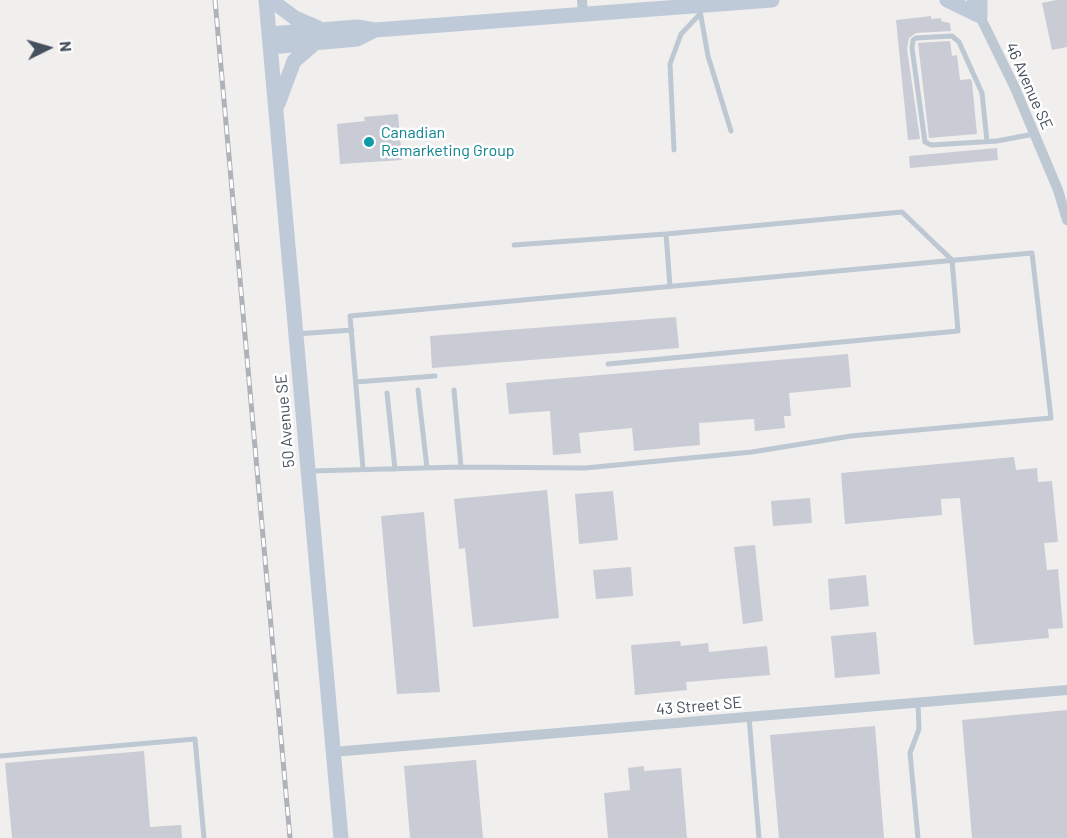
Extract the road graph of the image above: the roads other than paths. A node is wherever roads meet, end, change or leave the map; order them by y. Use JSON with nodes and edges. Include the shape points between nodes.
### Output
{"nodes":[{"id":1,"x":268,"y":0,"type":"edge"},
{"id":2,"x":661,"y":0,"type":"edge"},
{"id":3,"x":771,"y":0,"type":"edge"},
{"id":4,"x":947,"y":0,"type":"edge"},
{"id":5,"x":972,"y":0,"type":"edge"},
{"id":6,"x":980,"y":0,"type":"edge"},
{"id":7,"x":583,"y":7,"type":"edge"},
{"id":8,"x":699,"y":10,"type":"junction"},
{"id":9,"x":980,"y":16,"type":"junction"},
{"id":10,"x":318,"y":36,"type":"junction"},
{"id":11,"x":269,"y":40,"type":"junction"},
{"id":12,"x":276,"y":110,"type":"junction"},
{"id":13,"x":731,"y":131,"type":"dead end"},
{"id":14,"x":1034,"y":135,"type":"junction"},
{"id":15,"x":987,"y":141,"type":"junction"},
{"id":16,"x":674,"y":150,"type":"dead end"},
{"id":17,"x":1067,"y":220,"type":"edge"},
{"id":18,"x":666,"y":234,"type":"junction"},
{"id":19,"x":514,"y":245,"type":"dead end"},
{"id":20,"x":952,"y":260,"type":"junction"},
{"id":21,"x":670,"y":286,"type":"junction"},
{"id":22,"x":352,"y":330,"type":"junction"},
{"id":23,"x":296,"y":334,"type":"junction"},
{"id":24,"x":608,"y":363,"type":"dead end"},
{"id":25,"x":435,"y":376,"type":"dead end"},
{"id":26,"x":356,"y":382,"type":"junction"},
{"id":27,"x":418,"y":390,"type":"dead end"},
{"id":28,"x":454,"y":390,"type":"dead end"},
{"id":29,"x":387,"y":393,"type":"dead end"},
{"id":30,"x":461,"y":467,"type":"junction"},
{"id":31,"x":427,"y":468,"type":"junction"},
{"id":32,"x":363,"y":469,"type":"junction"},
{"id":33,"x":395,"y":469,"type":"junction"},
{"id":34,"x":308,"y":471,"type":"junction"},
{"id":35,"x":1067,"y":690,"type":"edge"},
{"id":36,"x":918,"y":703,"type":"junction"},
{"id":37,"x":749,"y":717,"type":"junction"},
{"id":38,"x":333,"y":752,"type":"junction"},
{"id":39,"x":0,"y":756,"type":"edge"},
{"id":40,"x":204,"y":838,"type":"edge"},
{"id":41,"x":341,"y":838,"type":"edge"},
{"id":42,"x":759,"y":838,"type":"edge"},
{"id":43,"x":918,"y":838,"type":"edge"}],
"edges":[{"from":1,"to":10,"type":"street"},
{"from":1,"to":11,"type":"street","name":"50 Avenue SE"},
{"from":2,"to":7,"type":"street"},
{"from":3,"to":8,"type":"street"},
{"from":4,"to":9,"type":"street"},
{"from":5,"to":9,"type":"street","name":"46 Avenue SE"},
{"from":6,"to":9,"type":"street"},
{"from":7,"to":8,"type":"street"},
{"from":7,"to":10,"type":"street","via":[[375,30],[357,27]]},
{"from":8,"to":13,"type":"lane","via":[[708,56]]},
{"from":8,"to":16,"type":"lane","via":[[681,34],[670,64]]},
{"from":9,"to":14,"type":"street","name":"46 Avenue SE"},
{"from":10,"to":11,"type":"street"},
{"from":10,"to":12,"type":"street","via":[[294,61]]},
{"from":11,"to":12,"type":"street","name":"50 Avenue SE"},
{"from":12,"to":23,"type":"street","name":"50 Avenue SE"},
{"from":14,"to":15,"type":"lane"},
{"from":14,"to":17,"type":"street","name":"46 Avenue SE"},
{"from":15,"to":15,"type":"lane","via":[[932,145],[925,142],[913,40],[952,36],[959,42],[982,93]]},
{"from":18,"to":19,"type":"lane"},
{"from":18,"to":20,"type":"lane","via":[[902,212]]},
{"from":18,"to":21,"type":"lane"},
{"from":20,"to":21,"type":"lane"},
{"from":20,"to":24,"type":"lane","via":[[958,331]]},
{"from":20,"to":30,"type":"lane","via":[[1032,253],[1051,418],[850,436],[752,452],[585,468]]},
{"from":21,"to":22,"type":"lane","via":[[350,316]]},
{"from":22,"to":23,"type":"lane"},
{"from":22,"to":26,"type":"lane"},
{"from":23,"to":34,"type":"street","name":"50 Avenue SE"},
{"from":25,"to":26,"type":"lane"},
{"from":26,"to":32,"type":"lane"},
{"from":27,"to":31,"type":"lane"},
{"from":28,"to":30,"type":"lane"},
{"from":29,"to":33,"type":"lane"},
{"from":30,"to":31,"type":"lane"},
{"from":31,"to":33,"type":"lane"},
{"from":32,"to":33,"type":"lane"},
{"from":32,"to":34,"type":"lane"},
{"from":34,"to":38,"type":"street","name":"50 Avenue SE"},
{"from":35,"to":36,"type":"street","name":"43 Street SE"},
{"from":36,"to":37,"type":"street","name":"43 Street SE"},
{"from":36,"to":43,"type":"lane","via":[[919,729],[910,753]]},
{"from":37,"to":38,"type":"street","name":"43 Street SE"},
{"from":37,"to":42,"type":"lane"},
{"from":38,"to":41,"type":"street","name":"50 Avenue SE"},
{"from":39,"to":40,"type":"lane","via":[[195,739]]}]}
